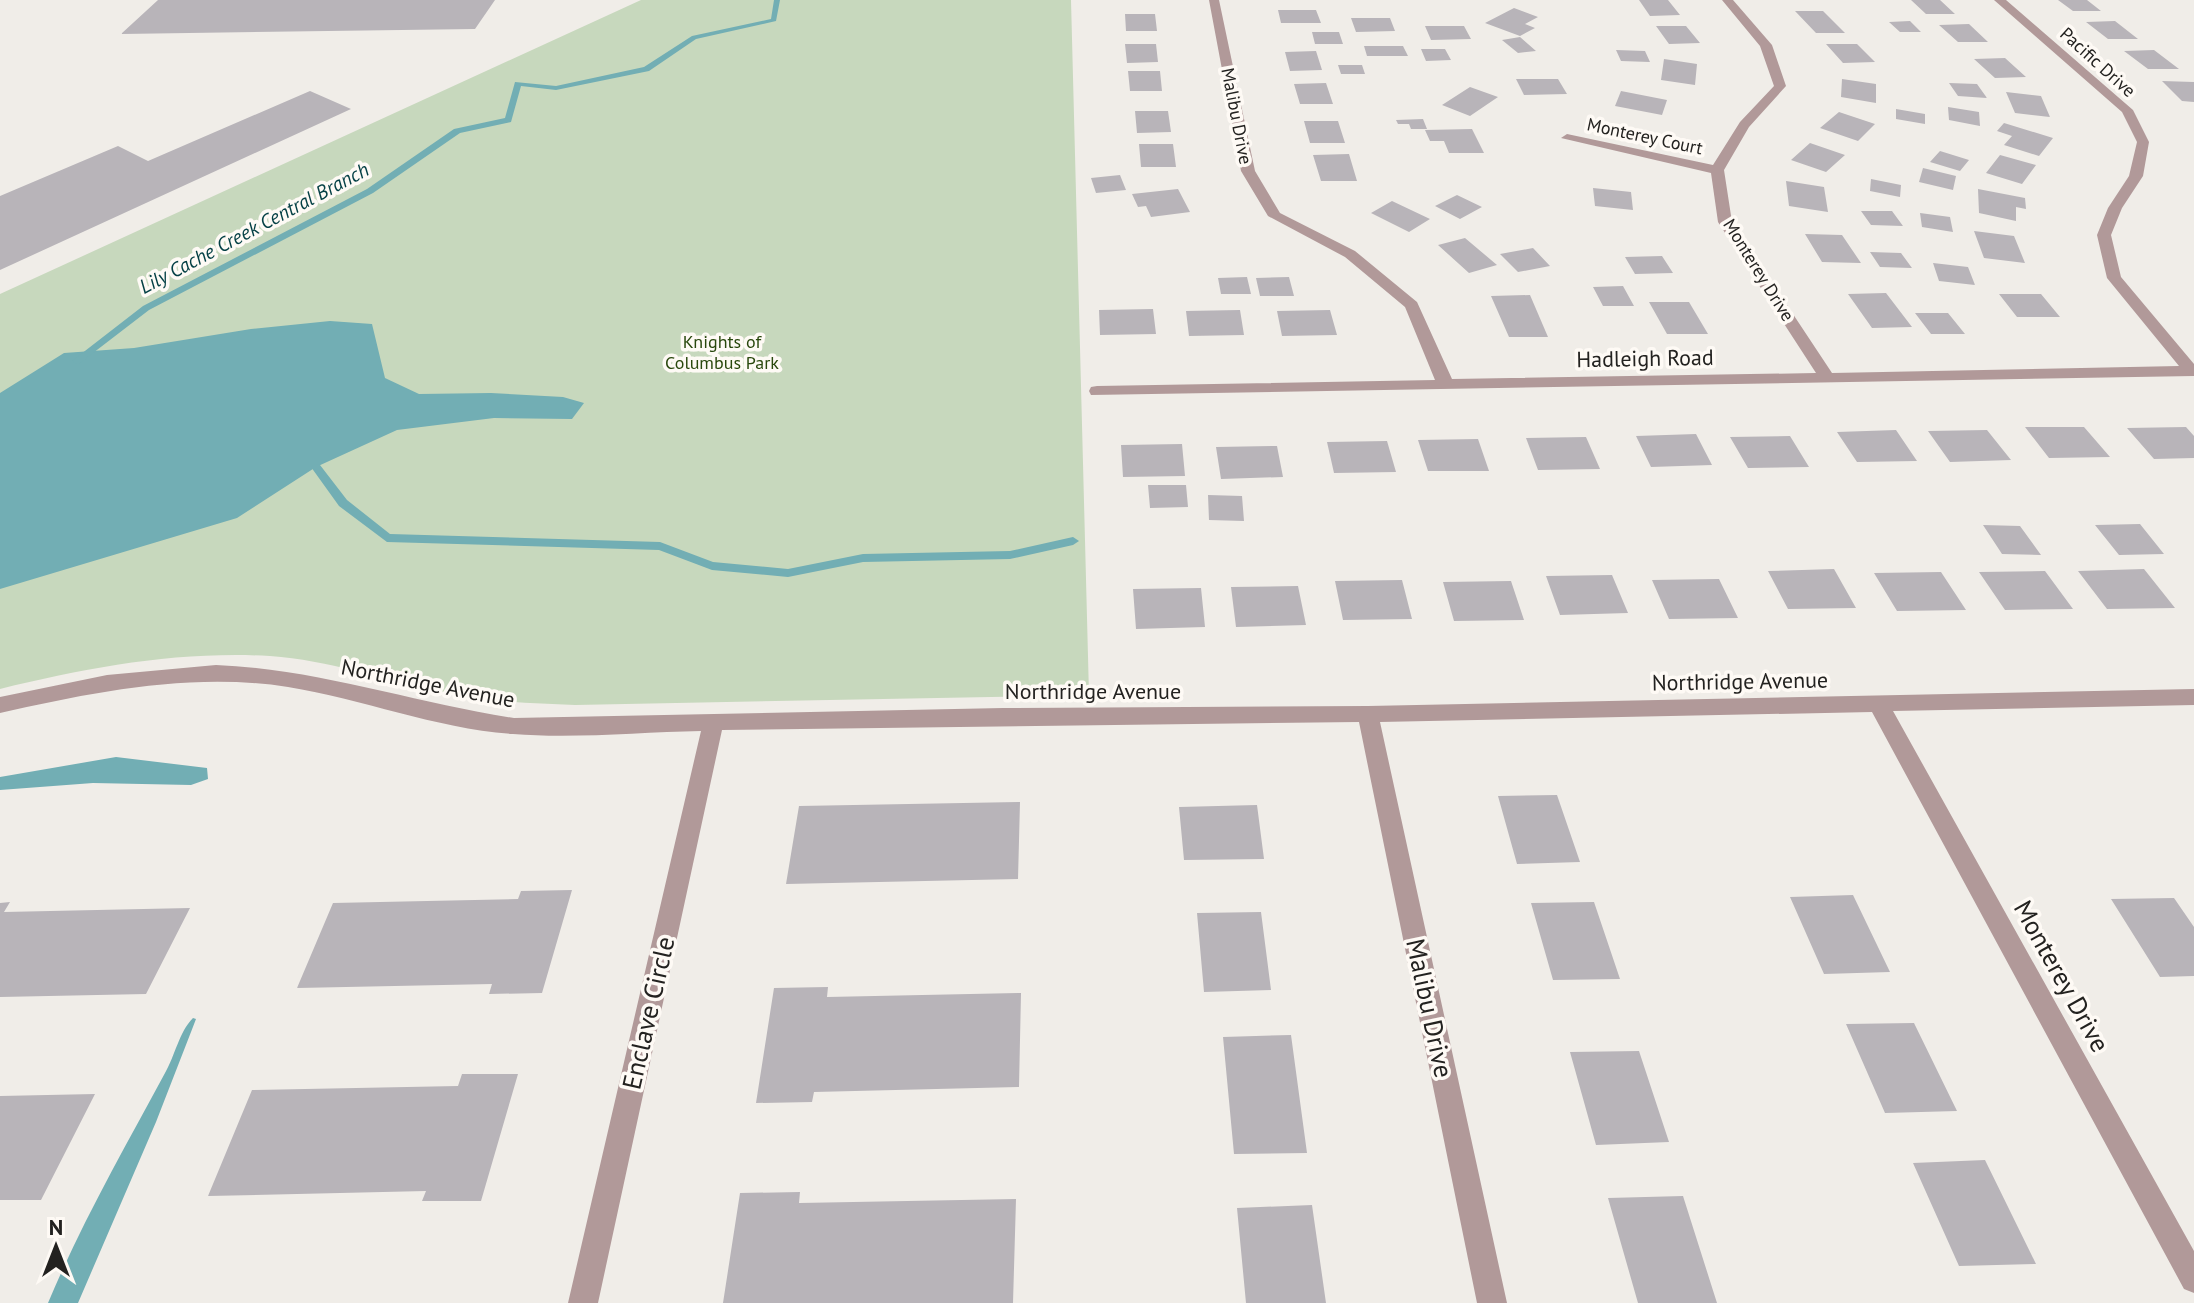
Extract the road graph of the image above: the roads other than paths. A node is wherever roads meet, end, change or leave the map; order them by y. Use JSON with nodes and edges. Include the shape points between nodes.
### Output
{"nodes":[{"id":1,"x":1214,"y":0,"type":"edge"},
{"id":2,"x":1727,"y":0,"type":"edge"},
{"id":3,"x":1999,"y":0,"type":"edge"},
{"id":4,"x":1567,"y":138,"type":"dead end"},
{"id":5,"x":1717,"y":170,"type":"junction"},
{"id":6,"x":2192,"y":371,"type":"edge"},
{"id":7,"x":1827,"y":377,"type":"junction"},
{"id":8,"x":1445,"y":383,"type":"junction"},
{"id":9,"x":1097,"y":391,"type":"dead end"},
{"id":10,"x":2194,"y":697,"type":"edge"},
{"id":11,"x":1877,"y":702,"type":"junction"},
{"id":12,"x":0,"y":705,"type":"edge"},
{"id":13,"x":1368,"y":714,"type":"junction"},
{"id":14,"x":713,"y":724,"type":"junction"},
{"id":15,"x":2194,"y":1279,"type":"edge"},
{"id":16,"x":583,"y":1303,"type":"edge"},
{"id":17,"x":1492,"y":1303,"type":"edge"}],
"edges":[{"from":1,"to":8,"type":"street","name":"Malibu Drive","via":[[1248,171],[1275,216],[1350,254],[1412,305]]},
{"from":2,"to":5,"type":"street","via":[[1766,45],[1780,86],[1744,125]]},
{"from":3,"to":6,"type":"street","name":"Pacific Drive","via":[[2127,110],[2143,142],[2136,176],[2104,235],[2114,278]]},
{"from":4,"to":5,"type":"street","name":"Monterey Court"},
{"from":5,"to":7,"type":"street","name":"Monterey Drive","via":[[1725,222]]},
{"from":6,"to":7,"type":"street","name":"Hadleigh Road"},
{"from":7,"to":8,"type":"street","name":"Hadleigh Road"},
{"from":8,"to":9,"type":"street","name":"Hadleigh Road"},
{"from":10,"to":11,"type":"street","name":"Northridge Avenue"},
{"from":11,"to":13,"type":"street","name":"Northridge Avenue"},
{"from":11,"to":15,"type":"street","name":"Monterey Drive"},
{"from":12,"to":14,"type":"street","name":"Northridge Avenue","via":[[157,676],[248,675],[514,726]]},
{"from":13,"to":14,"type":"street","name":"Northridge Avenue"},
{"from":13,"to":17,"type":"street","name":"Malibu Drive"},
{"from":14,"to":16,"type":"street","name":"Enclave Circle"}]}
